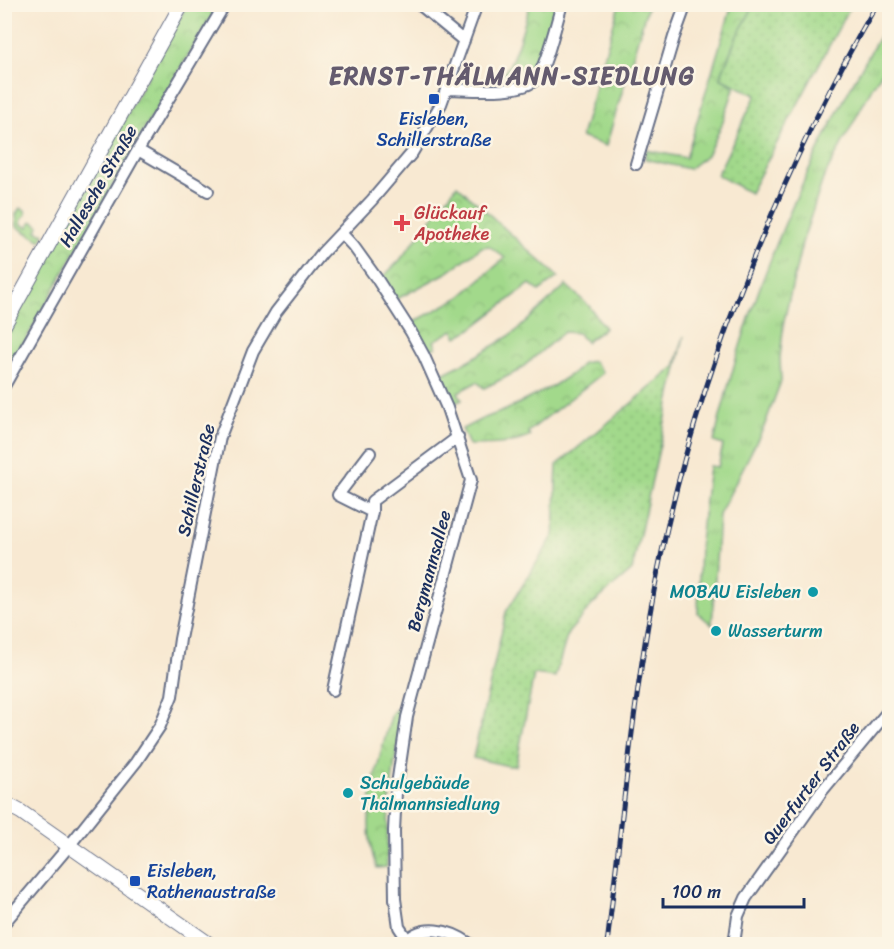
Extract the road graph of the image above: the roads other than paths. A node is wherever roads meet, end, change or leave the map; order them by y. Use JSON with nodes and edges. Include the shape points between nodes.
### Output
{"nodes":[{"id":1,"x":182,"y":4,"type":"edge"},
{"id":2,"x":225,"y":4,"type":"edge"},
{"id":3,"x":419,"y":4,"type":"edge"},
{"id":4,"x":477,"y":4,"type":"edge"},
{"id":5,"x":562,"y":4,"type":"edge"},
{"id":6,"x":687,"y":4,"type":"edge"},
{"id":7,"x":464,"y":41,"type":"junction"},
{"id":8,"x":446,"y":89,"type":"junction"},
{"id":9,"x":138,"y":150,"type":"junction"},
{"id":10,"x":636,"y":164,"type":"dead end"},
{"id":11,"x":208,"y":191,"type":"dead end"},
{"id":12,"x":342,"y":234,"type":"junction"},
{"id":13,"x":4,"y":325,"type":"edge"},
{"id":14,"x":4,"y":386,"type":"edge"},
{"id":15,"x":458,"y":437,"type":"junction"},
{"id":16,"x":370,"y":453,"type":"dead end"},
{"id":17,"x":372,"y":512,"type":"junction"},
{"id":18,"x":333,"y":690,"type":"dead end"},
{"id":19,"x":890,"y":709,"type":"edge"},
{"id":20,"x":4,"y":803,"type":"edge"},
{"id":21,"x":69,"y":846,"type":"junction"},
{"id":22,"x":4,"y":923,"type":"edge"},
{"id":23,"x":405,"y":942,"type":"edge"},
{"id":24,"x":209,"y":945,"type":"edge"},
{"id":25,"x":470,"y":945,"type":"edge"},
{"id":26,"x":734,"y":945,"type":"edge"}],
"edges":[{"from":1,"to":13,"type":"main road","name":"Hallesche Straße"},
{"from":2,"to":9,"type":"street","name":"Hallesche Straße"},
{"from":3,"to":7,"type":"street"},
{"from":4,"to":7,"type":"street","name":"Schillerstraße"},
{"from":5,"to":8,"type":"street","via":[[537,78],[515,89]]},
{"from":6,"to":10,"type":"street"},
{"from":7,"to":8,"type":"street","name":"Schillerstraße"},
{"from":8,"to":12,"type":"street","name":"Schillerstraße","via":[[412,153]]},
{"from":9,"to":11,"type":"street"},
{"from":9,"to":14,"type":"street","name":"Hallesche Straße"},
{"from":12,"to":15,"type":"street","name":"Bergmannsallee","via":[[411,332]]},
{"from":12,"to":21,"type":"street","name":"Schillerstraße","via":[[276,312],[253,351],[220,437],[172,696],[160,726]]},
{"from":15,"to":17,"type":"street","via":[[372,501]]},
{"from":15,"to":23,"type":"street","name":"Bergmannsallee","via":[[471,480],[408,717],[396,792],[395,899]]},
{"from":16,"to":17,"type":"street","via":[[338,495]]},
{"from":17,"to":18,"type":"street"},
{"from":19,"to":26,"type":"street","name":"Querfurter Straße","via":[[822,791],[746,898],[738,916]]},
{"from":20,"to":21,"type":"main road"},
{"from":21,"to":22,"type":"street","name":"Schillerstraße"},
{"from":21,"to":24,"type":"main road"},
{"from":23,"to":25,"type":"street","via":[[423,930],[448,932]]}]}
